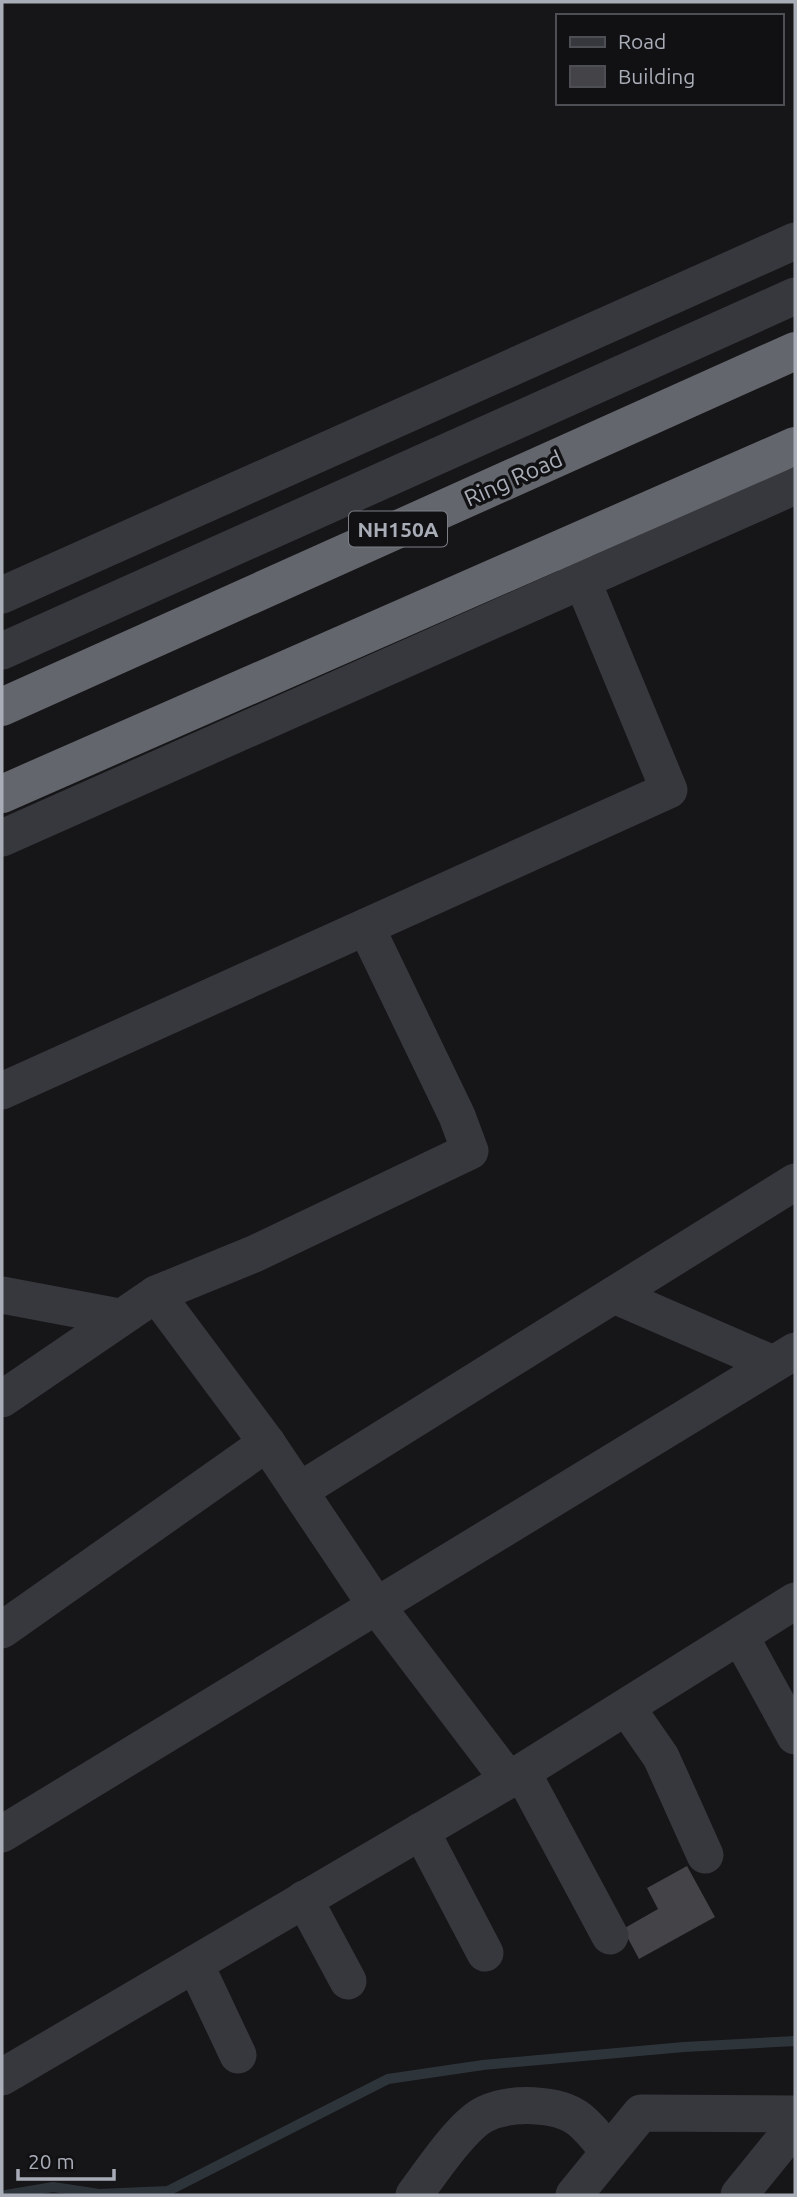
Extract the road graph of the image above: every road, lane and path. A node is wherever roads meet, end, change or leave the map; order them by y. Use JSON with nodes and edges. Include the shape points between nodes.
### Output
{"nodes":[{"id":1,"x":795,"y":241,"type":"edge"},
{"id":2,"x":795,"y":296,"type":"edge"},
{"id":3,"x":795,"y":351,"type":"edge"},
{"id":4,"x":795,"y":446,"type":"edge"},
{"id":5,"x":795,"y":486,"type":"edge"},
{"id":6,"x":568,"y":546,"type":"junction"},
{"id":7,"x":584,"y":582,"type":"junction"},
{"id":8,"x":2,"y":595,"type":"edge"},
{"id":9,"x":2,"y":652,"type":"edge"},
{"id":10,"x":2,"y":707,"type":"edge"},
{"id":11,"x":2,"y":794,"type":"edge"},
{"id":12,"x":2,"y":838,"type":"edge"},
{"id":13,"x":366,"y":927,"type":"junction"},
{"id":14,"x":2,"y":1091,"type":"edge"},
{"id":15,"x":795,"y":1182,"type":"edge"},
{"id":16,"x":156,"y":1294,"type":"junction"},
{"id":17,"x":2,"y":1295,"type":"edge"},
{"id":18,"x":614,"y":1295,"type":"junction"},
{"id":19,"x":119,"y":1317,"type":"junction"},
{"id":20,"x":784,"y":1358,"type":"edge"},
{"id":21,"x":2,"y":1399,"type":"edge"},
{"id":22,"x":267,"y":1443,"type":"junction"},
{"id":23,"x":299,"y":1491,"type":"junction"},
{"id":24,"x":795,"y":1601,"type":"edge"},
{"id":25,"x":375,"y":1604,"type":"junction"},
{"id":26,"x":2,"y":1630,"type":"edge"},
{"id":27,"x":740,"y":1636,"type":"junction"},
{"id":28,"x":627,"y":1708,"type":"junction"},
{"id":29,"x":795,"y":1736,"type":"edge"},
{"id":30,"x":515,"y":1775,"type":"junction"},
{"id":31,"x":421,"y":1830,"type":"junction"},
{"id":32,"x":2,"y":1834,"type":"edge"},
{"id":33,"x":705,"y":1855,"type":"dead end"},
{"id":34,"x":304,"y":1899,"type":"junction"},
{"id":35,"x":610,"y":1936,"type":"dead end"},
{"id":36,"x":485,"y":1953,"type":"dead end"},
{"id":37,"x":195,"y":1964,"type":"junction"},
{"id":38,"x":348,"y":1981,"type":"dead end"},
{"id":39,"x":238,"y":2055,"type":"dead end"},
{"id":40,"x":2,"y":2077,"type":"edge"},
{"id":41,"x":795,"y":2114,"type":"edge"},
{"id":42,"x":795,"y":2126,"type":"edge"},
{"id":43,"x":609,"y":2152,"type":"junction"},
{"id":44,"x":414,"y":2195,"type":"edge"},
{"id":45,"x":574,"y":2195,"type":"edge"},
{"id":46,"x":739,"y":2195,"type":"edge"}],
"edges":[{"from":1,"to":8,"type":"street"},
{"from":2,"to":9,"type":"street"},
{"from":3,"to":10,"type":"highway","name":"Ring Road","number":"NH150A"},
{"from":4,"to":6,"type":"highway"},
{"from":5,"to":7,"type":"street"},
{"from":6,"to":7,"type":"street"},
{"from":6,"to":11,"type":"highway"},
{"from":7,"to":12,"type":"street"},
{"from":7,"to":13,"type":"street","via":[[669,790]]},
{"from":13,"to":14,"type":"street"},
{"from":13,"to":16,"type":"street","via":[[470,1151],[254,1254]]},
{"from":15,"to":18,"type":"street"},
{"from":16,"to":19,"type":"street"},
{"from":16,"to":22,"type":"street"},
{"from":17,"to":19,"type":"street"},
{"from":18,"to":20,"type":"street"},
{"from":18,"to":23,"type":"street"},
{"from":19,"to":21,"type":"street"},
{"from":20,"to":25,"type":"street"},
{"from":22,"to":23,"type":"street"},
{"from":22,"to":26,"type":"street"},
{"from":23,"to":25,"type":"street"},
{"from":24,"to":27,"type":"street"},
{"from":25,"to":30,"type":"street"},
{"from":25,"to":32,"type":"street"},
{"from":27,"to":28,"type":"street"},
{"from":27,"to":29,"type":"street"},
{"from":28,"to":30,"type":"street"},
{"from":28,"to":33,"type":"street","via":[[661,1757]]},
{"from":30,"to":31,"type":"street"},
{"from":30,"to":35,"type":"street"},
{"from":31,"to":34,"type":"street"},
{"from":31,"to":36,"type":"street"},
{"from":34,"to":37,"type":"street"},
{"from":34,"to":38,"type":"street"},
{"from":37,"to":39,"type":"street"},
{"from":37,"to":40,"type":"street"},
{"from":41,"to":43,"type":"street","via":[[641,2113]]},
{"from":42,"to":46,"type":"street"},
{"from":43,"to":44,"type":"street","via":[[578,2118],[550,2108],[514,2106],[484,2114],[457,2139]]},
{"from":43,"to":45,"type":"street"}]}
